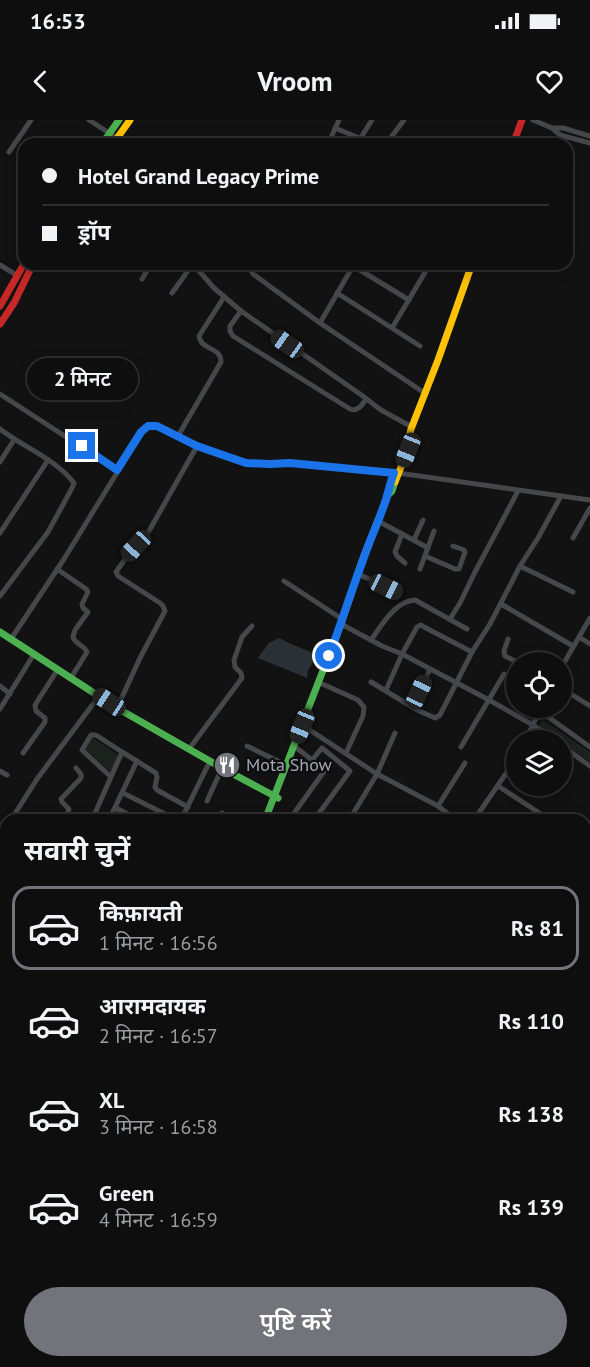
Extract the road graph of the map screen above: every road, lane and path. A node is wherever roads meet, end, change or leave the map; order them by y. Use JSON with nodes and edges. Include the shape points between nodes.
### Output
{"nodes":[{"id":1,"x":31,"y":120,"type":"edge"},
{"id":2,"x":89,"y":120,"type":"edge"},
{"id":3,"x":119,"y":120,"type":"edge"},
{"id":4,"x":130,"y":120,"type":"edge"},
{"id":5,"x":339,"y":120,"type":"edge"},
{"id":6,"x":372,"y":120,"type":"edge"},
{"id":7,"x":404,"y":120,"type":"edge"},
{"id":8,"x":533,"y":120,"type":"edge"},
{"id":9,"x":518,"y":121,"type":"edge"},
{"id":10,"x":552,"y":128,"type":"junction"},
{"id":11,"x":335,"y":129,"type":"junction"},
{"id":12,"x":110,"y":134,"type":"junction"},
{"id":13,"x":590,"y":136,"type":"edge"},
{"id":14,"x":392,"y":137,"type":"edge"},
{"id":15,"x":19,"y":138,"type":"edge"},
{"id":16,"x":107,"y":138,"type":"edge"},
{"id":17,"x":113,"y":138,"type":"edge"},
{"id":18,"x":117,"y":138,"type":"edge"},
{"id":19,"x":331,"y":138,"type":"edge"},
{"id":20,"x":358,"y":138,"type":"edge"},
{"id":21,"x":361,"y":138,"type":"edge"},
{"id":22,"x":514,"y":138,"type":"edge"},
{"id":23,"x":571,"y":138,"type":"edge"},
{"id":24,"x":573,"y":138,"type":"edge"},
{"id":25,"x":18,"y":139,"type":"edge"},
{"id":26,"x":590,"y":143,"type":"edge"},
{"id":27,"x":9,"y":152,"type":"dead end"},
{"id":28,"x":0,"y":265,"type":"edge"},
{"id":29,"x":21,"y":270,"type":"edge"},
{"id":30,"x":30,"y":270,"type":"edge"},
{"id":31,"x":147,"y":270,"type":"edge"},
{"id":32,"x":188,"y":270,"type":"edge"},
{"id":33,"x":198,"y":270,"type":"edge"},
{"id":34,"x":251,"y":270,"type":"edge"},
{"id":35,"x":349,"y":270,"type":"edge"},
{"id":36,"x":360,"y":270,"type":"edge"},
{"id":37,"x":426,"y":270,"type":"edge"},
{"id":38,"x":470,"y":270,"type":"edge"},
{"id":39,"x":18,"y":276,"type":"junction"},
{"id":40,"x":141,"y":279,"type":"dead end"},
{"id":41,"x":172,"y":292,"type":"dead end"},
{"id":42,"x":337,"y":293,"type":"junction"},
{"id":43,"x":224,"y":297,"type":"junction"},
{"id":44,"x":408,"y":300,"type":"junction"},
{"id":45,"x":0,"y":306,"type":"edge"},
{"id":46,"x":241,"y":311,"type":"junction"},
{"id":47,"x":320,"y":323,"type":"junction"},
{"id":48,"x":0,"y":324,"type":"edge"},
{"id":49,"x":392,"y":328,"type":"junction"},
{"id":50,"x":420,"y":346,"type":"dead end"},
{"id":51,"x":0,"y":394,"type":"edge"},
{"id":52,"x":426,"y":394,"type":"junction"},
{"id":53,"x":366,"y":399,"type":"junction"},
{"id":54,"x":412,"y":427,"type":"junction"},
{"id":55,"x":0,"y":429,"type":"edge"},
{"id":56,"x":178,"y":436,"type":"junction"},
{"id":57,"x":14,"y":440,"type":"junction"},
{"id":58,"x":197,"y":446,"type":"junction"},
{"id":59,"x":48,"y":460,"type":"junction"},
{"id":60,"x":0,"y":462,"type":"edge"},
{"id":61,"x":117,"y":470,"type":"junction"},
{"id":62,"x":396,"y":473,"type":"junction"},
{"id":63,"x":518,"y":491,"type":"junction"},
{"id":64,"x":561,"y":496,"type":"junction"},
{"id":65,"x":590,"y":500,"type":"edge"},
{"id":66,"x":590,"y":508,"type":"edge"},
{"id":67,"x":378,"y":520,"type":"junction"},
{"id":68,"x":423,"y":520,"type":"dead end"},
{"id":69,"x":434,"y":531,"type":"dead end"},
{"id":70,"x":0,"y":533,"type":"edge"},
{"id":71,"x":402,"y":534,"type":"junction"},
{"id":72,"x":573,"y":538,"type":"dead end"},
{"id":73,"x":414,"y":540,"type":"junction"},
{"id":74,"x":453,"y":546,"type":"dead end"},
{"id":75,"x":428,"y":548,"type":"junction"},
{"id":76,"x":425,"y":556,"type":"junction"},
{"id":77,"x":405,"y":563,"type":"dead end"},
{"id":78,"x":520,"y":566,"type":"junction"},
{"id":79,"x":57,"y":569,"type":"junction"},
{"id":80,"x":420,"y":569,"type":"dead end"},
{"id":81,"x":358,"y":574,"type":"junction"},
{"id":82,"x":284,"y":581,"type":"dead end"},
{"id":83,"x":398,"y":592,"type":"dead end"},
{"id":84,"x":573,"y":592,"type":"dead end"},
{"id":85,"x":0,"y":596,"type":"edge"},
{"id":86,"x":501,"y":604,"type":"junction"},
{"id":87,"x":590,"y":618,"type":"edge"},
{"id":88,"x":450,"y":619,"type":"junction"},
{"id":89,"x":342,"y":621,"type":"junction"},
{"id":90,"x":252,"y":626,"type":"dead end"},
{"id":91,"x":467,"y":629,"type":"dead end"},
{"id":92,"x":0,"y":632,"type":"edge"},
{"id":93,"x":579,"y":637,"type":"junction"},
{"id":94,"x":11,"y":639,"type":"junction"},
{"id":95,"x":508,"y":639,"type":"dead end"},
{"id":96,"x":371,"y":640,"type":"junction"},
{"id":97,"x":590,"y":644,"type":"edge"},
{"id":98,"x":573,"y":646,"type":"junction"},
{"id":99,"x":472,"y":652,"type":"junction"},
{"id":100,"x":570,"y":652,"type":"edge"},
{"id":101,"x":34,"y":654,"type":"junction"},
{"id":102,"x":402,"y":654,"type":"junction"},
{"id":103,"x":506,"y":656,"type":"edge"},
{"id":104,"x":58,"y":669,"type":"junction"},
{"id":105,"x":430,"y":669,"type":"junction"},
{"id":106,"x":504,"y":674,"type":"dead end"},
{"id":107,"x":71,"y":678,"type":"junction"},
{"id":108,"x":318,"y":682,"type":"junction"},
{"id":109,"x":371,"y":682,"type":"dead end"},
{"id":110,"x":457,"y":683,"type":"junction"},
{"id":111,"x":0,"y":686,"type":"edge"},
{"id":112,"x":386,"y":690,"type":"junction"},
{"id":113,"x":419,"y":692,"type":"dead end"},
{"id":114,"x":10,"y":694,"type":"junction"},
{"id":115,"x":572,"y":695,"type":"edge"},
{"id":116,"x":99,"y":696,"type":"junction"},
{"id":117,"x":489,"y":700,"type":"junction"},
{"id":118,"x":590,"y":706,"type":"edge"},
{"id":119,"x":117,"y":708,"type":"junction"},
{"id":120,"x":0,"y":709,"type":"edge"},
{"id":121,"x":537,"y":718,"type":"edge"},
{"id":122,"x":552,"y":718,"type":"edge"},
{"id":123,"x":533,"y":725,"type":"junction"},
{"id":124,"x":302,"y":726,"type":"junction"},
{"id":125,"x":530,"y":730,"type":"edge"},
{"id":126,"x":540,"y":730,"type":"edge"},
{"id":127,"x":395,"y":734,"type":"dead end"},
{"id":128,"x":247,"y":746,"type":"dead end"},
{"id":129,"x":294,"y":746,"type":"junction"},
{"id":130,"x":461,"y":747,"type":"dead end"},
{"id":131,"x":590,"y":747,"type":"edge"},
{"id":132,"x":189,"y":749,"type":"junction"},
{"id":133,"x":122,"y":752,"type":"junction"},
{"id":134,"x":572,"y":752,"type":"edge"},
{"id":135,"x":23,"y":753,"type":"dead end"},
{"id":136,"x":346,"y":753,"type":"junction"},
{"id":137,"x":312,"y":760,"type":"junction"},
{"id":138,"x":137,"y":761,"type":"junction"},
{"id":139,"x":210,"y":761,"type":"junction"},
{"id":140,"x":589,"y":762,"type":"edge"},
{"id":141,"x":465,"y":763,"type":"dead end"},
{"id":142,"x":286,"y":765,"type":"junction"},
{"id":143,"x":76,"y":768,"type":"dead end"},
{"id":144,"x":222,"y":768,"type":"junction"},
{"id":145,"x":0,"y":771,"type":"edge"},
{"id":146,"x":376,"y":774,"type":"junction"},
{"id":147,"x":506,"y":774,"type":"edge"},
{"id":148,"x":7,"y":776,"type":"dead end"},
{"id":149,"x":111,"y":777,"type":"junction"},
{"id":150,"x":498,"y":786,"type":"junction"},
{"id":151,"x":123,"y":793,"type":"junction"},
{"id":152,"x":276,"y":797,"type":"junction"},
{"id":153,"x":207,"y":801,"type":"dead end"},
{"id":154,"x":438,"y":806,"type":"junction"},
{"id":155,"x":188,"y":807,"type":"junction"},
{"id":156,"x":116,"y":808,"type":"junction"},
{"id":157,"x":480,"y":813,"type":"edge"},
{"id":158,"x":16,"y":814,"type":"edge"},
{"id":159,"x":67,"y":814,"type":"edge"},
{"id":160,"x":95,"y":814,"type":"edge"},
{"id":161,"x":113,"y":814,"type":"edge"},
{"id":162,"x":125,"y":814,"type":"edge"},
{"id":163,"x":167,"y":814,"type":"edge"},
{"id":164,"x":183,"y":814,"type":"edge"},
{"id":165,"x":269,"y":814,"type":"edge"},
{"id":166,"x":293,"y":814,"type":"edge"},
{"id":167,"x":318,"y":814,"type":"edge"},
{"id":168,"x":353,"y":814,"type":"edge"},
{"id":169,"x":448,"y":814,"type":"edge"},
{"id":170,"x":541,"y":814,"type":"edge"}],
"edges":[{"from":1,"to":15,"type":"street"},
{"from":2,"to":12,"type":"street"},
{"from":3,"to":12,"type":"street"},
{"from":4,"to":18,"type":"street"},
{"from":5,"to":11,"type":"street"},
{"from":6,"to":21,"type":"street"},
{"from":7,"to":14,"type":"street"},
{"from":8,"to":10,"type":"street"},
{"from":9,"to":22,"type":"street"},
{"from":10,"to":13,"type":"street"},
{"from":10,"to":23,"type":"street"},
{"from":11,"to":19,"type":"street"},
{"from":11,"to":20,"type":"street"},
{"from":12,"to":16,"type":"street"},
{"from":12,"to":17,"type":"street"},
{"from":24,"to":26,"type":"street"},
{"from":25,"to":27,"type":"street"},
{"from":28,"to":39,"type":"street"},
{"from":29,"to":39,"type":"street"},
{"from":30,"to":48,"type":"street"},
{"from":31,"to":40,"type":"street"},
{"from":32,"to":41,"type":"street"},
{"from":33,"to":43,"type":"street"},
{"from":34,"to":47,"type":"street"},
{"from":35,"to":42,"type":"street"},
{"from":36,"to":44,"type":"street"},
{"from":37,"to":44,"type":"street"},
{"from":38,"to":52,"type":"street"},
{"from":39,"to":45,"type":"street"},
{"from":42,"to":47,"type":"street"},
{"from":42,"to":49,"type":"street"},
{"from":43,"to":46,"type":"street"},
{"from":43,"to":56,"type":"street","via":[[199,336],[202,344],[219,354],[221,362]]},
{"from":44,"to":49,"type":"street"},
{"from":46,"to":53,"type":"street"},
{"from":46,"to":53,"type":"street","via":[[230,326],[233,336],[350,409],[359,409]]},
{"from":47,"to":52,"type":"street"},
{"from":49,"to":50,"type":"street"},
{"from":51,"to":61,"type":"street"},
{"from":52,"to":54,"type":"street"},
{"from":53,"to":54,"type":"street"},
{"from":54,"to":62,"type":"street"},
{"from":55,"to":57,"type":"street"},
{"from":56,"to":58,"type":"street"},
{"from":56,"to":61,"type":"street","via":[[148,426]]},
{"from":57,"to":59,"type":"street"},
{"from":57,"to":60,"type":"street"},
{"from":58,"to":62,"type":"street","via":[[246,463]]},
{"from":58,"to":119,"type":"street","via":[[149,531],[116,572],[165,608]]},
{"from":59,"to":70,"type":"street"},
{"from":59,"to":85,"type":"street","via":[[74,485],[48,532]]},
{"from":61,"to":79,"type":"street"},
{"from":62,"to":63,"type":"street"},
{"from":62,"to":67,"type":"street"},
{"from":63,"to":64,"type":"street"},
{"from":63,"to":88,"type":"street"},
{"from":64,"to":65,"type":"street"},
{"from":64,"to":78,"type":"street"},
{"from":66,"to":72,"type":"street"},
{"from":67,"to":71,"type":"street"},
{"from":67,"to":81,"type":"street"},
{"from":68,"to":73,"type":"street"},
{"from":69,"to":75,"type":"street"},
{"from":71,"to":73,"type":"street"},
{"from":71,"to":77,"type":"street","via":[[395,552]]},
{"from":73,"to":75,"type":"street"},
{"from":74,"to":76,"type":"street","via":[[465,552],[457,570]]},
{"from":75,"to":76,"type":"street"},
{"from":76,"to":80,"type":"street"},
{"from":78,"to":84,"type":"street"},
{"from":78,"to":86,"type":"street"},
{"from":79,"to":94,"type":"street"},
{"from":79,"to":107,"type":"street","via":[[88,592],[82,604],[87,612],[73,637],[87,652]]},
{"from":81,"to":83,"type":"street"},
{"from":81,"to":89,"type":"street"},
{"from":82,"to":89,"type":"street"},
{"from":86,"to":98,"type":"street"},
{"from":86,"to":99,"type":"street"},
{"from":87,"to":93,"type":"street"},
{"from":88,"to":91,"type":"street"},
{"from":88,"to":96,"type":"street","via":[[410,601],[388,617]]},
{"from":89,"to":96,"type":"street"},
{"from":89,"to":108,"type":"street"},
{"from":90,"to":132,"type":"street","via":[[242,637],[234,660],[242,678]]},
{"from":92,"to":94,"type":"street"},
{"from":93,"to":97,"type":"street"},
{"from":93,"to":98,"type":"street"},
{"from":94,"to":101,"type":"street"},
{"from":95,"to":103,"type":"street"},
{"from":96,"to":102,"type":"street"},
{"from":98,"to":100,"type":"street"},
{"from":99,"to":102,"type":"street","via":[[421,625]]},
{"from":99,"to":110,"type":"street"},
{"from":101,"to":104,"type":"street"},
{"from":101,"to":114,"type":"street"},
{"from":102,"to":105,"type":"street"},
{"from":102,"to":112,"type":"street"},
{"from":104,"to":107,"type":"street"},
{"from":104,"to":135,"type":"street","via":[[35,705],[45,722]]},
{"from":105,"to":110,"type":"street"},
{"from":105,"to":113,"type":"street"},
{"from":106,"to":117,"type":"street"},
{"from":107,"to":116,"type":"street"},
{"from":108,"to":124,"type":"street"},
{"from":108,"to":136,"type":"street","via":[[358,700],[364,707]]},
{"from":109,"to":112,"type":"street"},
{"from":110,"to":112,"type":"street","via":[[440,715],[435,717]]},
{"from":110,"to":117,"type":"street"},
{"from":111,"to":114,"type":"street"},
{"from":114,"to":120,"type":"street"},
{"from":115,"to":118,"type":"street"},
{"from":116,"to":119,"type":"street"},
{"from":116,"to":158,"type":"street"},
{"from":117,"to":123,"type":"street"},
{"from":117,"to":130,"type":"street"},
{"from":119,"to":132,"type":"street"},
{"from":121,"to":123,"type":"street"},
{"from":122,"to":131,"type":"street"},
{"from":123,"to":125,"type":"street"},
{"from":123,"to":126,"type":"street"},
{"from":124,"to":129,"type":"street"},
{"from":124,"to":136,"type":"street"},
{"from":127,"to":146,"type":"street"},
{"from":128,"to":142,"type":"street"},
{"from":129,"to":137,"type":"street"},
{"from":129,"to":142,"type":"street"},
{"from":132,"to":139,"type":"street"},
{"from":133,"to":138,"type":"street"},
{"from":133,"to":149,"type":"street"},
{"from":133,"to":149,"type":"street","via":[[93,734],[82,748]]},
{"from":134,"to":140,"type":"street"},
{"from":136,"to":146,"type":"street"},
{"from":137,"to":166,"type":"street","via":[[325,770]]},
{"from":137,"to":167,"type":"street","via":[[322,748],[350,771]]},
{"from":138,"to":151,"type":"street"},
{"from":138,"to":155,"type":"street","via":[[157,774],[157,790]]},
{"from":139,"to":144,"type":"street"},
{"from":139,"to":155,"type":"street"},
{"from":141,"to":154,"type":"street"},
{"from":142,"to":152,"type":"street"},
{"from":143,"to":159,"type":"street","via":[[81,778],[61,799],[69,809]]},
{"from":144,"to":152,"type":"street"},
{"from":144,"to":153,"type":"street"},
{"from":145,"to":148,"type":"street"},
{"from":146,"to":154,"type":"street"},
{"from":146,"to":168,"type":"street"},
{"from":147,"to":150,"type":"street"},
{"from":149,"to":160,"type":"street"},
{"from":150,"to":157,"type":"street"},
{"from":150,"to":170,"type":"street"},
{"from":151,"to":156,"type":"street"},
{"from":151,"to":163,"type":"street"},
{"from":152,"to":165,"type":"street"},
{"from":154,"to":169,"type":"street"},
{"from":155,"to":164,"type":"street"},
{"from":156,"to":161,"type":"street"},
{"from":156,"to":162,"type":"street"}]}
